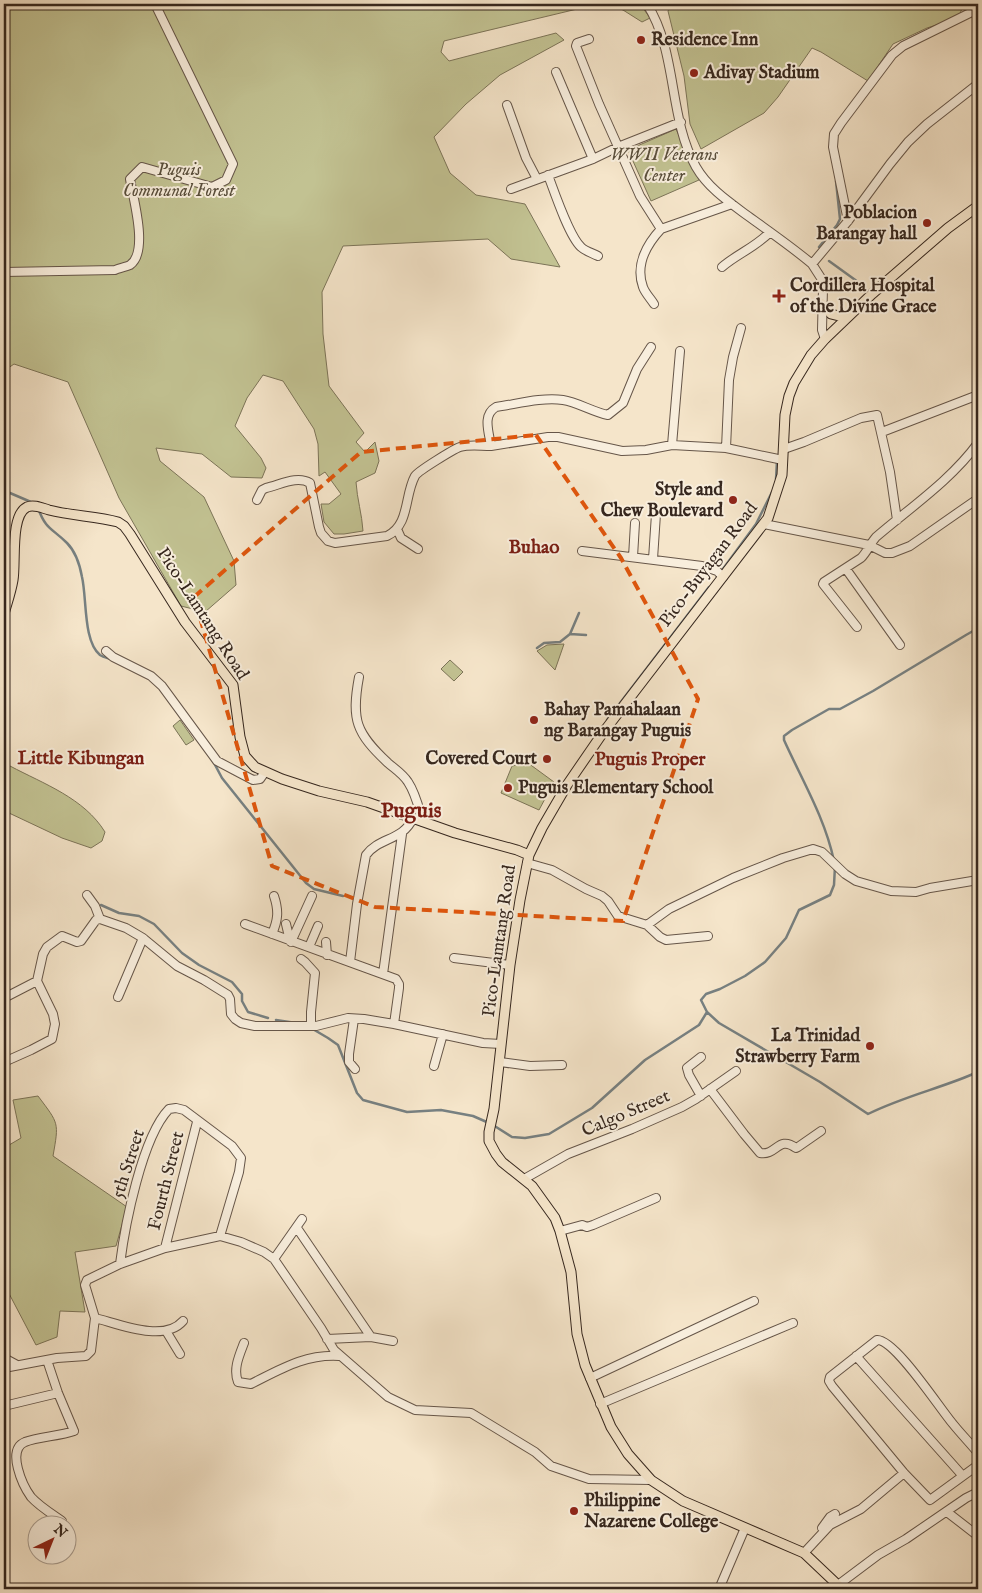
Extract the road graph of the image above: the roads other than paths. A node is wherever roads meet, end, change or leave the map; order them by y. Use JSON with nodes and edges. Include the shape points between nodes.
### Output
{"nodes":[{"id":1,"x":155,"y":4,"type":"edge"},
{"id":2,"x":651,"y":6,"type":"edge"},
{"id":3,"x":978,"y":9,"type":"edge"},
{"id":4,"x":589,"y":38,"type":"dead end"},
{"id":5,"x":556,"y":72,"type":"dead end"},
{"id":6,"x":978,"y":84,"type":"edge"},
{"id":7,"x":506,"y":106,"type":"dead end"},
{"id":8,"x":681,"y":122,"type":"junction"},
{"id":9,"x":618,"y":146,"type":"junction"},
{"id":10,"x":593,"y":159,"type":"junction"},
{"id":11,"x":548,"y":175,"type":"junction"},
{"id":12,"x":537,"y":179,"type":"junction"},
{"id":13,"x":511,"y":188,"type":"dead end"},
{"id":14,"x":732,"y":204,"type":"junction"},
{"id":15,"x":978,"y":206,"type":"edge"},
{"id":16,"x":848,"y":221,"type":"junction"},
{"id":17,"x":661,"y":229,"type":"junction"},
{"id":18,"x":770,"y":232,"type":"junction"},
{"id":19,"x":598,"y":256,"type":"dead end"},
{"id":20,"x":812,"y":264,"type":"junction"},
{"id":21,"x":722,"y":267,"type":"dead end"},
{"id":22,"x":4,"y":272,"type":"edge"},
{"id":23,"x":821,"y":303,"type":"junction"},
{"id":24,"x":654,"y":304,"type":"dead end"},
{"id":25,"x":847,"y":318,"type":"junction"},
{"id":26,"x":741,"y":328,"type":"dead end"},
{"id":27,"x":825,"y":339,"type":"junction"},
{"id":28,"x":651,"y":347,"type":"dead end"},
{"id":29,"x":680,"y":351,"type":"dead end"},
{"id":30,"x":978,"y":395,"type":"edge"},
{"id":31,"x":882,"y":432,"type":"junction"},
{"id":32,"x":978,"y":443,"type":"edge"},
{"id":33,"x":672,"y":445,"type":"junction"},
{"id":34,"x":491,"y":446,"type":"junction"},
{"id":35,"x":726,"y":448,"type":"junction"},
{"id":36,"x":784,"y":448,"type":"junction"},
{"id":37,"x":783,"y":460,"type":"junction"},
{"id":38,"x":257,"y":500,"type":"dead end"},
{"id":39,"x":978,"y":500,"type":"edge"},
{"id":40,"x":656,"y":514,"type":"dead end"},
{"id":41,"x":897,"y":520,"type":"junction"},
{"id":42,"x":635,"y":523,"type":"dead end"},
{"id":43,"x":764,"y":524,"type":"junction"},
{"id":44,"x":397,"y":529,"type":"junction"},
{"id":45,"x":869,"y":544,"type":"junction"},
{"id":46,"x":418,"y":549,"type":"dead end"},
{"id":47,"x":582,"y":551,"type":"dead end"},
{"id":48,"x":633,"y":557,"type":"junction"},
{"id":49,"x":654,"y":559,"type":"junction"},
{"id":50,"x":846,"y":569,"type":"junction"},
{"id":51,"x":720,"y":574,"type":"junction"},
{"id":52,"x":4,"y":614,"type":"edge"},
{"id":53,"x":857,"y":627,"type":"dead end"},
{"id":54,"x":900,"y":645,"type":"dead end"},
{"id":55,"x":106,"y":651,"type":"dead end"},
{"id":56,"x":359,"y":677,"type":"dead end"},
{"id":57,"x":265,"y":772,"type":"junction"},
{"id":58,"x":413,"y":818,"type":"junction"},
{"id":59,"x":423,"y":822,"type":"junction"},
{"id":60,"x":402,"y":834,"type":"junction"},
{"id":61,"x":528,"y":859,"type":"junction"},
{"id":62,"x":978,"y":880,"type":"edge"},
{"id":63,"x":87,"y":895,"type":"dead end"},
{"id":64,"x":274,"y":896,"type":"dead end"},
{"id":65,"x":312,"y":896,"type":"dead end"},
{"id":66,"x":100,"y":919,"type":"junction"},
{"id":67,"x":245,"y":924,"type":"dead end"},
{"id":68,"x":286,"y":924,"type":"dead end"},
{"id":69,"x":647,"y":925,"type":"junction"},
{"id":70,"x":318,"y":926,"type":"dead end"},
{"id":71,"x":272,"y":934,"type":"junction"},
{"id":72,"x":708,"y":936,"type":"dead end"},
{"id":73,"x":143,"y":938,"type":"junction"},
{"id":74,"x":291,"y":941,"type":"junction"},
{"id":75,"x":326,"y":942,"type":"dead end"},
{"id":76,"x":309,"y":947,"type":"junction"},
{"id":77,"x":327,"y":955,"type":"junction"},
{"id":78,"x":454,"y":958,"type":"dead end"},
{"id":79,"x":300,"y":959,"type":"dead end"},
{"id":80,"x":350,"y":962,"type":"junction"},
{"id":81,"x":510,"y":965,"type":"junction"},
{"id":82,"x":384,"y":974,"type":"junction"},
{"id":83,"x":37,"y":981,"type":"junction"},
{"id":84,"x":118,"y":997,"type":"dead end"},
{"id":85,"x":4,"y":998,"type":"edge"},
{"id":86,"x":354,"y":1019,"type":"junction"},
{"id":87,"x":394,"y":1024,"type":"junction"},
{"id":88,"x":311,"y":1026,"type":"junction"},
{"id":89,"x":443,"y":1034,"type":"junction"},
{"id":90,"x":501,"y":1044,"type":"junction"},
{"id":91,"x":701,"y":1057,"type":"dead end"},
{"id":92,"x":4,"y":1062,"type":"edge"},
{"id":93,"x":500,"y":1062,"type":"junction"},
{"id":94,"x":562,"y":1065,"type":"dead end"},
{"id":95,"x":434,"y":1066,"type":"dead end"},
{"id":96,"x":355,"y":1069,"type":"dead end"},
{"id":97,"x":736,"y":1071,"type":"dead end"},
{"id":98,"x":710,"y":1088,"type":"junction"},
{"id":99,"x":701,"y":1096,"type":"junction"},
{"id":100,"x":197,"y":1122,"type":"junction"},
{"id":101,"x":821,"y":1131,"type":"dead end"},
{"id":102,"x":524,"y":1179,"type":"junction"},
{"id":103,"x":656,"y":1198,"type":"dead end"},
{"id":104,"x":302,"y":1220,"type":"dead end"},
{"id":105,"x":297,"y":1228,"type":"junction"},
{"id":106,"x":560,"y":1231,"type":"junction"},
{"id":107,"x":220,"y":1236,"type":"junction"},
{"id":108,"x":165,"y":1248,"type":"junction"},
{"id":109,"x":274,"y":1259,"type":"junction"},
{"id":110,"x":120,"y":1264,"type":"junction"},
{"id":111,"x":754,"y":1302,"type":"dead end"},
{"id":112,"x":95,"y":1318,"type":"junction"},
{"id":113,"x":182,"y":1321,"type":"dead end"},
{"id":114,"x":793,"y":1324,"type":"dead end"},
{"id":115,"x":166,"y":1331,"type":"junction"},
{"id":116,"x":371,"y":1337,"type":"junction"},
{"id":117,"x":327,"y":1339,"type":"junction"},
{"id":118,"x":394,"y":1341,"type":"dead end"},
{"id":119,"x":244,"y":1343,"type":"dead end"},
{"id":120,"x":180,"y":1354,"type":"dead end"},
{"id":121,"x":340,"y":1356,"type":"junction"},
{"id":122,"x":856,"y":1356,"type":"junction"},
{"id":123,"x":4,"y":1358,"type":"edge"},
{"id":124,"x":47,"y":1360,"type":"junction"},
{"id":125,"x":18,"y":1365,"type":"junction"},
{"id":126,"x":4,"y":1368,"type":"edge"},
{"id":127,"x":590,"y":1378,"type":"junction"},
{"id":128,"x":58,"y":1393,"type":"junction"},
{"id":129,"x":600,"y":1404,"type":"junction"},
{"id":130,"x":4,"y":1406,"type":"edge"},
{"id":131,"x":978,"y":1453,"type":"edge"},
{"id":132,"x":978,"y":1465,"type":"edge"},
{"id":133,"x":904,"y":1473,"type":"junction"},
{"id":134,"x":962,"y":1475,"type":"junction"},
{"id":135,"x":650,"y":1480,"type":"junction"},
{"id":136,"x":978,"y":1492,"type":"edge"},
{"id":137,"x":947,"y":1512,"type":"junction"},
{"id":138,"x":835,"y":1514,"type":"dead end"},
{"id":139,"x":55,"y":1516,"type":"edge"},
{"id":140,"x":745,"y":1528,"type":"junction"},
{"id":141,"x":978,"y":1536,"type":"edge"},
{"id":142,"x":817,"y":1539,"type":"junction"},
{"id":143,"x":804,"y":1553,"type":"junction"},
{"id":144,"x":978,"y":1582,"type":"edge"},
{"id":145,"x":840,"y":1587,"type":"edge"},
{"id":146,"x":719,"y":1589,"type":"edge"},
{"id":147,"x":972,"y":1589,"type":"edge"}],
"edges":[{"from":1,"to":22,"type":"street","via":[[233,164],[226,180],[212,187],[142,167],[130,180],[139,231],[137,255],[130,265],[115,270]]},
{"from":2,"to":8,"type":"street"},
{"from":3,"to":16,"type":"street","via":[[903,46],[892,55],[834,134],[833,146]]},
{"from":4,"to":9,"type":"street","via":[[576,46]]},
{"from":5,"to":10,"type":"street"},
{"from":6,"to":16,"type":"street","via":[[908,142]]},
{"from":7,"to":12,"type":"street"},
{"from":8,"to":9,"type":"street"},
{"from":8,"to":14,"type":"street","via":[[696,166],[705,180]]},
{"from":9,"to":10,"type":"street"},
{"from":9,"to":17,"type":"street","via":[[640,196]]},
{"from":10,"to":11,"type":"street"},
{"from":11,"to":12,"type":"street"},
{"from":11,"to":19,"type":"street","via":[[574,238],[579,245]]},
{"from":12,"to":13,"type":"street"},
{"from":14,"to":17,"type":"street"},
{"from":14,"to":18,"type":"street"},
{"from":15,"to":25,"type":"main road","name":"Pico-Buyagan Road","via":[[948,228]]},
{"from":16,"to":20,"type":"street"},
{"from":17,"to":24,"type":"street","via":[[649,242],[641,268],[644,288]]},
{"from":18,"to":20,"type":"street"},
{"from":18,"to":21,"type":"street"},
{"from":20,"to":23,"type":"street","via":[[823,288]]},
{"from":23,"to":25,"type":"main road","via":[[831,314]]},
{"from":23,"to":27,"type":"street"},
{"from":25,"to":27,"type":"main road","name":"Pico-Buyagan Road"},
{"from":26,"to":35,"type":"street","via":[[729,380]]},
{"from":27,"to":36,"type":"main road","name":"Pico-Buyagan Road","via":[[811,355],[790,391]]},
{"from":28,"to":34,"type":"street","via":[[637,369],[623,403],[608,415],[555,399],[496,407],[487,418]]},
{"from":29,"to":33,"type":"street"},
{"from":30,"to":31,"type":"street"},
{"from":31,"to":36,"type":"street","via":[[876,414]]},
{"from":31,"to":41,"type":"street"},
{"from":32,"to":41,"type":"street","via":[[963,462]]},
{"from":33,"to":34,"type":"street","via":[[622,451],[548,437]]},
{"from":33,"to":35,"type":"street"},
{"from":34,"to":44,"type":"street","via":[[460,448],[417,473]]},
{"from":35,"to":37,"type":"street"},
{"from":36,"to":37,"type":"main road","name":"Pico-Buyagan Road"},
{"from":37,"to":43,"type":"main road","name":"Pico-Buyagan Road","via":[[781,482]]},
{"from":38,"to":44,"type":"street","via":[[266,488],[294,480],[307,481],[321,533],[330,542],[386,536]]},
{"from":39,"to":45,"type":"street","via":[[898,552],[885,553]]},
{"from":40,"to":49,"type":"street"},
{"from":41,"to":45,"type":"street"},
{"from":42,"to":48,"type":"street"},
{"from":43,"to":45,"type":"street"},
{"from":43,"to":51,"type":"main road","name":"Pico-Buyagan Road"},
{"from":44,"to":46,"type":"street","via":[[401,538]]},
{"from":45,"to":50,"type":"street","via":[[866,554]]},
{"from":47,"to":48,"type":"street"},
{"from":48,"to":49,"type":"street"},
{"from":49,"to":51,"type":"street","via":[[702,566]]},
{"from":50,"to":53,"type":"street","via":[[823,584]]},
{"from":50,"to":54,"type":"street"},
{"from":51,"to":61,"type":"main road","name":"Pico-Buyagan Road","via":[[602,734],[554,806]]},
{"from":52,"to":57,"type":"main road","name":"Pico-Lamtang Road","via":[[13,580],[14,531],[18,517],[27,507],[33,505],[114,521],[124,526],[186,622],[233,685],[245,756],[254,767]]},
{"from":55,"to":57,"type":"street","via":[[151,676],[162,686],[218,761],[253,780],[260,779]]},
{"from":56,"to":59,"type":"street","via":[[355,705],[358,726],[371,746],[408,782]]},
{"from":57,"to":58,"type":"main road","name":"Pico-Lamtang Road"},
{"from":58,"to":59,"type":"main road","name":"Pico-Lamtang Road"},
{"from":58,"to":60,"type":"street"},
{"from":59,"to":61,"type":"main road","name":"Pico-Lamtang Road","via":[[517,850]]},
{"from":60,"to":80,"type":"street","via":[[367,852]]},
{"from":60,"to":82,"type":"street"},
{"from":61,"to":69,"type":"street","via":[[602,896],[619,917]]},
{"from":61,"to":81,"type":"main road","name":"Pico-Lamtang Road"},
{"from":62,"to":69,"type":"street","via":[[916,892],[891,891],[856,880],[822,852],[813,850],[733,878],[669,908]]},
{"from":63,"to":66,"type":"street","via":[[96,906]]},
{"from":64,"to":71,"type":"street","via":[[278,916]]},
{"from":65,"to":74,"type":"street"},
{"from":66,"to":73,"type":"street"},
{"from":66,"to":83,"type":"street","via":[[81,941],[62,936],[47,947]]},
{"from":67,"to":71,"type":"street"},
{"from":68,"to":74,"type":"street"},
{"from":69,"to":72,"type":"street","via":[[666,940]]},
{"from":70,"to":76,"type":"street"},
{"from":71,"to":74,"type":"street"},
{"from":73,"to":84,"type":"street"},
{"from":73,"to":88,"type":"street","via":[[177,966],[228,995],[231,1014],[241,1023]]},
{"from":74,"to":76,"type":"street"},
{"from":75,"to":77,"type":"street"},
{"from":76,"to":77,"type":"street"},
{"from":77,"to":80,"type":"street"},
{"from":78,"to":81,"type":"street"},
{"from":79,"to":88,"type":"street","via":[[315,973]]},
{"from":80,"to":82,"type":"street"},
{"from":81,"to":90,"type":"main road","name":"Pico-Lamtang Road"},
{"from":82,"to":87,"type":"street","via":[[399,984]]},
{"from":83,"to":85,"type":"street"},
{"from":83,"to":92,"type":"street","via":[[53,1014],[52,1038]]},
{"from":86,"to":87,"type":"street"},
{"from":86,"to":88,"type":"street"},
{"from":86,"to":96,"type":"street","via":[[349,1062]]},
{"from":87,"to":89,"type":"street"},
{"from":89,"to":90,"type":"street"},
{"from":89,"to":95,"type":"street"},
{"from":90,"to":93,"type":"main road","name":"Pico-Lamtang Road"},
{"from":91,"to":99,"type":"street","via":[[687,1068]]},
{"from":93,"to":94,"type":"street","via":[[530,1066]]},
{"from":93,"to":102,"type":"main road","name":"Pico-Lamtang Road","via":[[489,1141],[502,1162]]},
{"from":97,"to":98,"type":"street","name":"Calgo Street"},
{"from":98,"to":99,"type":"street","name":"Calgo Street"},
{"from":98,"to":101,"type":"street","via":[[760,1153],[770,1152],[785,1143],[798,1147]]},
{"from":99,"to":102,"type":"street","name":"Calgo Street","via":[[648,1123],[568,1154]]},
{"from":100,"to":107,"type":"street","via":[[232,1146],[241,1158]]},
{"from":100,"to":108,"type":"street","name":"Fourth Street"},
{"from":100,"to":110,"type":"street","name":"5th Street","via":[[184,1110],[176,1108],[169,1109],[162,1116],[139,1174]]},
{"from":102,"to":106,"type":"main road","name":"Pico-Lamtang Road","via":[[555,1218]]},
{"from":103,"to":106,"type":"street","via":[[593,1225]]},
{"from":104,"to":105,"type":"street"},
{"from":105,"to":109,"type":"street"},
{"from":105,"to":116,"type":"street"},
{"from":106,"to":127,"type":"main road","name":"Pico-Lamtang Road","via":[[571,1272],[577,1334]]},
{"from":107,"to":108,"type":"street"},
{"from":107,"to":109,"type":"street"},
{"from":108,"to":110,"type":"street"},
{"from":109,"to":117,"type":"street"},
{"from":110,"to":112,"type":"street","via":[[88,1280],[85,1286]]},
{"from":111,"to":127,"type":"street"},
{"from":112,"to":115,"type":"street","via":[[147,1331]]},
{"from":112,"to":124,"type":"street","via":[[88,1355]]},
{"from":113,"to":115,"type":"street"},
{"from":114,"to":129,"type":"street"},
{"from":115,"to":120,"type":"street"},
{"from":116,"to":117,"type":"street"},
{"from":116,"to":118,"type":"street"},
{"from":117,"to":121,"type":"street"},
{"from":119,"to":121,"type":"street","via":[[238,1357],[236,1376],[243,1384],[251,1384],[302,1360],[324,1355]]},
{"from":121,"to":135,"type":"street","via":[[388,1398],[415,1410],[472,1413],[552,1466],[588,1479]]},
{"from":122,"to":131,"type":"street","via":[[877,1340],[884,1341],[915,1373]]},
{"from":122,"to":133,"type":"street","via":[[832,1374],[829,1381]]},
{"from":122,"to":134,"type":"street"},
{"from":123,"to":125,"type":"street"},
{"from":124,"to":125,"type":"street"},
{"from":124,"to":128,"type":"street"},
{"from":125,"to":126,"type":"street"},
{"from":127,"to":129,"type":"main road","name":"Pico-Lamtang Road"},
{"from":128,"to":130,"type":"street"},
{"from":128,"to":139,"type":"street","via":[[74,1431],[24,1442],[17,1449],[16,1458],[20,1478],[32,1498]]},
{"from":129,"to":135,"type":"main road","name":"Pico-Lamtang Road","via":[[621,1445]]},
{"from":132,"to":134,"type":"street"},
{"from":133,"to":134,"type":"street","via":[[930,1500]]},
{"from":133,"to":142,"type":"street","via":[[861,1509],[830,1525]]},
{"from":135,"to":140,"type":"main road","name":"Pico-Lamtang Road","via":[[683,1501]]},
{"from":136,"to":137,"type":"street"},
{"from":137,"to":141,"type":"street"},
{"from":137,"to":145,"type":"street","via":[[878,1555]]},
{"from":138,"to":142,"type":"street","via":[[814,1536]]},
{"from":140,"to":143,"type":"main road","name":"Pico-Lamtang Road"},
{"from":140,"to":146,"type":"street"},
{"from":142,"to":143,"type":"street"},
{"from":143,"to":145,"type":"main road","name":"Pico-Lamtang Road"},
{"from":144,"to":147,"type":"street"}]}
